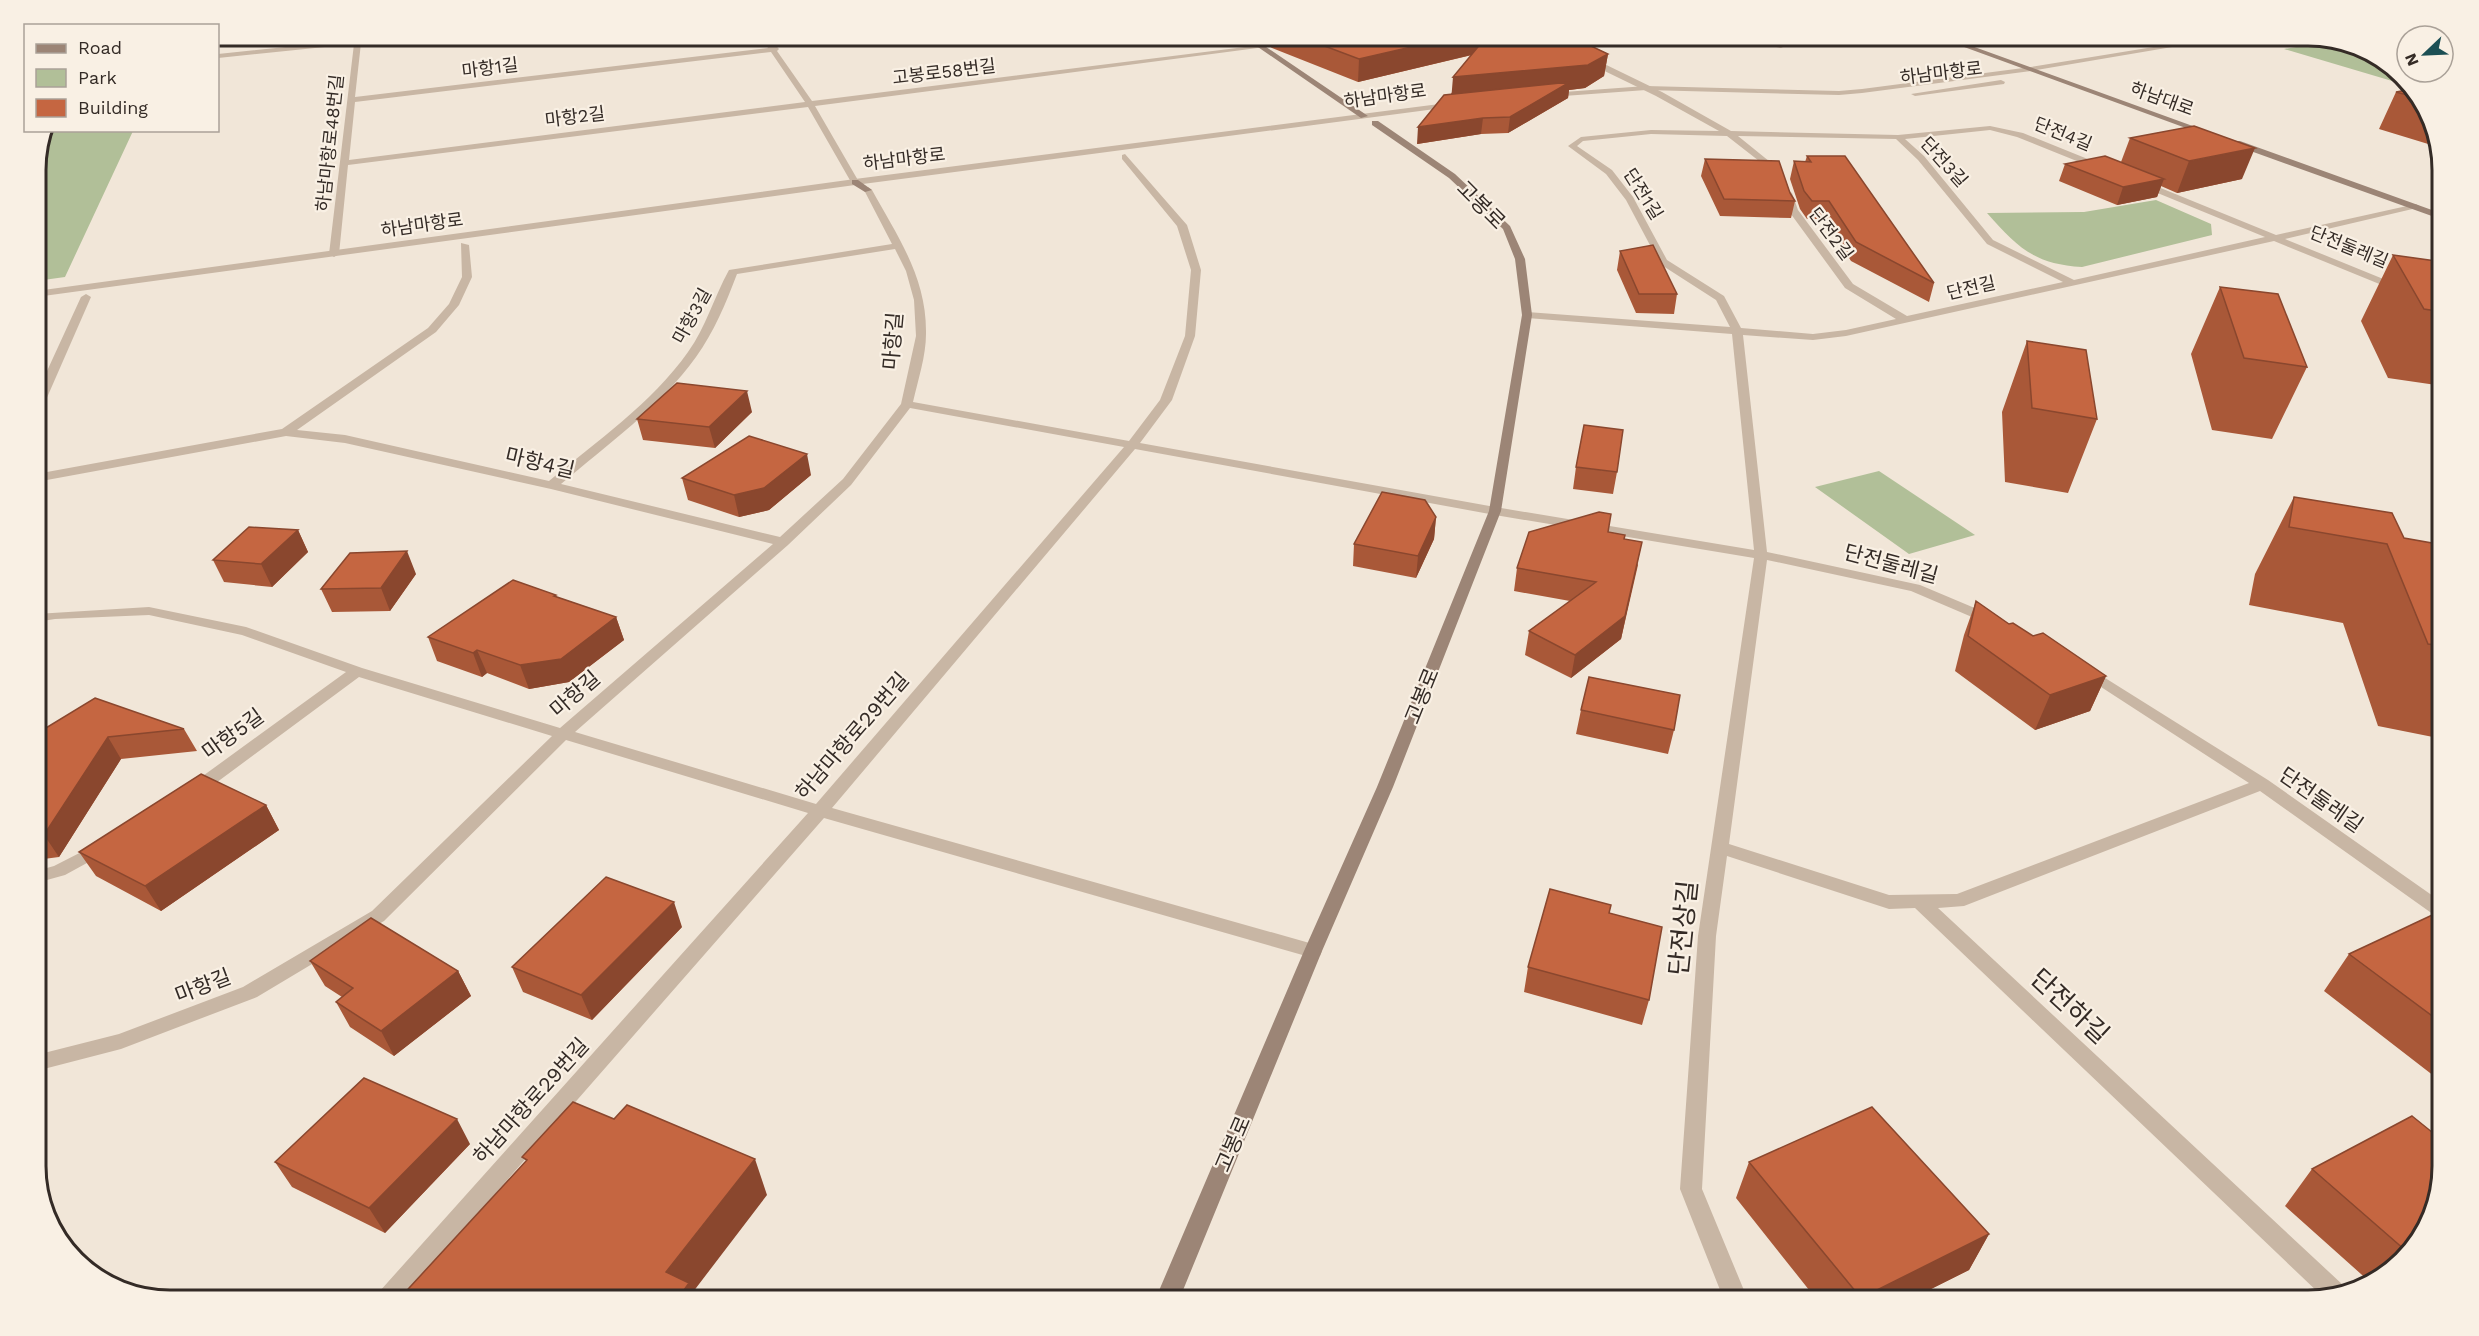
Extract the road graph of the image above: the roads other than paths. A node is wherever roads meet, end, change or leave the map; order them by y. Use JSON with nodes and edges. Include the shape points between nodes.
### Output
{"nodes":[{"id":1,"x":1562,"y":46,"type":"edge"},
{"id":2,"x":1966,"y":46,"type":"edge"},
{"id":3,"x":2172,"y":46,"type":"edge"},
{"id":4,"x":293,"y":47,"type":"edge"},
{"id":5,"x":357,"y":47,"type":"edge"},
{"id":6,"x":772,"y":47,"type":"edge"},
{"id":7,"x":1261,"y":47,"type":"joint"},
{"id":8,"x":775,"y":50,"type":"junction"},
{"id":9,"x":1569,"y":50,"type":"edge"},
{"id":10,"x":1578,"y":54,"type":"edge"},
{"id":11,"x":219,"y":56,"type":"edge"},
{"id":12,"x":2031,"y":69,"type":"junction"},
{"id":13,"x":1646,"y":88,"type":"junction"},
{"id":14,"x":1659,"y":94,"type":"junction"},
{"id":15,"x":1908,"y":95,"type":"dead end"},
{"id":16,"x":1898,"y":96,"type":"dead end"},
{"id":17,"x":352,"y":100,"type":"junction"},
{"id":18,"x":810,"y":104,"type":"junction"},
{"id":19,"x":1364,"y":116,"type":"junction"},
{"id":20,"x":1375,"y":123,"type":"junction"},
{"id":21,"x":1730,"y":134,"type":"junction"},
{"id":22,"x":2218,"y":136,"type":"edge"},
{"id":23,"x":1898,"y":137,"type":"junction"},
{"id":24,"x":2229,"y":140,"type":"edge"},
{"id":25,"x":1125,"y":157,"type":"junction"},
{"id":26,"x":345,"y":163,"type":"junction"},
{"id":27,"x":2108,"y":170,"type":"edge"},
{"id":28,"x":1783,"y":177,"type":"edge"},
{"id":29,"x":2130,"y":179,"type":"edge"},
{"id":30,"x":855,"y":182,"type":"junction"},
{"id":31,"x":1786,"y":188,"type":"edge"},
{"id":32,"x":868,"y":190,"type":"junction"},
{"id":33,"x":2416,"y":207,"type":"junction"},
{"id":34,"x":2432,"y":213,"type":"edge"},
{"id":35,"x":2274,"y":237,"type":"junction"},
{"id":36,"x":464,"y":245,"type":"junction"},
{"id":37,"x":898,"y":246,"type":"junction"},
{"id":38,"x":334,"y":254,"type":"junction"},
{"id":39,"x":2071,"y":282,"type":"junction"},
{"id":40,"x":47,"y":293,"type":"edge"},
{"id":41,"x":2411,"y":294,"type":"edge"},
{"id":42,"x":86,"y":297,"type":"junction"},
{"id":43,"x":47,"y":302,"type":"edge"},
{"id":44,"x":1527,"y":315,"type":"junction"},
{"id":45,"x":1904,"y":319,"type":"junction"},
{"id":46,"x":1737,"y":330,"type":"junction"},
{"id":47,"x":47,"y":384,"type":"edge"},
{"id":48,"x":907,"y":404,"type":"junction"},
{"id":49,"x":286,"y":432,"type":"junction"},
{"id":50,"x":1132,"y":445,"type":"junction"},
{"id":51,"x":47,"y":476,"type":"edge"},
{"id":52,"x":551,"y":485,"type":"junction"},
{"id":53,"x":1495,"y":512,"type":"junction"},
{"id":54,"x":783,"y":542,"type":"junction"},
{"id":55,"x":1761,"y":555,"type":"junction"},
{"id":56,"x":47,"y":617,"type":"edge"},
{"id":57,"x":2007,"y":626,"type":"edge"},
{"id":58,"x":2077,"y":666,"type":"edge"},
{"id":59,"x":357,"y":671,"type":"junction"},
{"id":60,"x":563,"y":734,"type":"junction"},
{"id":61,"x":2262,"y":784,"type":"junction"},
{"id":62,"x":185,"y":798,"type":"edge"},
{"id":63,"x":820,"y":811,"type":"junction"},
{"id":64,"x":116,"y":840,"type":"edge"},
{"id":65,"x":1720,"y":847,"type":"junction"},
{"id":66,"x":47,"y":874,"type":"edge"},
{"id":67,"x":1920,"y":902,"type":"junction"},
{"id":68,"x":2433,"y":905,"type":"edge"},
{"id":69,"x":1313,"y":951,"type":"junction"},
{"id":70,"x":47,"y":1060,"type":"edge"},
{"id":71,"x":2329,"y":1287,"type":"edge"},
{"id":72,"x":396,"y":1290,"type":"edge"},
{"id":73,"x":1171,"y":1290,"type":"edge"},
{"id":74,"x":1732,"y":1290,"type":"edge"}],
"edges":[{"from":1,"to":9,"type":"street"},
{"from":2,"to":12,"type":"main road","name":"하남대로"},
{"from":3,"to":12,"type":"street"},
{"from":4,"to":11,"type":"street"},
{"from":5,"to":17,"type":"street","name":"하남마항로48번길"},
{"from":6,"to":8,"type":"street"},
{"from":7,"to":18,"type":"street","name":"고봉로58번길"},
{"from":7,"to":19,"type":"main road"},
{"from":8,"to":17,"type":"street","name":"마항1길"},
{"from":8,"to":18,"type":"street"},
{"from":10,"to":13,"type":"street"},
{"from":12,"to":13,"type":"street","name":"하남마항로","via":[[1839,93]]},
{"from":12,"to":15,"type":"street","name":"하남마항로","via":[[2010,80]]},
{"from":12,"to":22,"type":"main road","name":"하남대로"},
{"from":13,"to":14,"type":"street"},
{"from":13,"to":14,"type":"street","name":"하남마항로","via":[[1544,98]]},
{"from":14,"to":16,"type":"street","name":"하남마항로"},
{"from":14,"to":21,"type":"street"},
{"from":17,"to":26,"type":"street","name":"하남마항로48번길"},
{"from":18,"to":26,"type":"street","name":"마항2길"},
{"from":18,"to":30,"type":"street"},
{"from":19,"to":20,"type":"street"},
{"from":19,"to":20,"type":"street","name":"하남마항로","via":[[1464,106]]},
{"from":19,"to":30,"type":"street","name":"하남마항로"},
{"from":20,"to":25,"type":"street","name":"하남마항로"},
{"from":20,"to":44,"type":"main road","name":"고봉로","via":[[1452,177],[1507,228],[1520,259]]},
{"from":21,"to":23,"type":"street","name":"단전3길"},
{"from":21,"to":28,"type":"street"},
{"from":21,"to":46,"type":"street","name":"단전1길","via":[[1652,132],[1581,139],[1572,146],[1609,172],[1630,199],[1663,262],[1719,298]]},
{"from":23,"to":27,"type":"street","name":"단전4길","via":[[1990,128],[2020,135]]},
{"from":23,"to":39,"type":"street","name":"단전3길","via":[[1921,158],[1990,242]]},
{"from":24,"to":33,"type":"main road"},
{"from":25,"to":32,"type":"street","name":"하남마항로"},
{"from":25,"to":50,"type":"street","name":"하남마항로29번길","via":[[1182,225],[1196,270],[1190,336],[1166,400]]},
{"from":26,"to":38,"type":"street","name":"하남마항로48번길"},
{"from":29,"to":35,"type":"street"},
{"from":30,"to":32,"type":"main road"},
{"from":30,"to":38,"type":"street","name":"하남마항로"},
{"from":31,"to":45,"type":"street","name":"단전2길","via":[[1793,210],[1849,286]]},
{"from":32,"to":36,"type":"street","name":"하남마항로"},
{"from":32,"to":37,"type":"street","name":"마항길"},
{"from":33,"to":34,"type":"main road"},
{"from":33,"to":35,"type":"street","name":"단전길"},
{"from":35,"to":39,"type":"street","name":"단전길"},
{"from":35,"to":41,"type":"street","name":"단전둘레길"},
{"from":36,"to":42,"type":"street","name":"하남마항로"},
{"from":36,"to":49,"type":"street","name":"마항4길","via":[[467,277],[454,305],[432,330]]},
{"from":37,"to":48,"type":"street","name":"마항길","via":[[910,271],[921,336]]},
{"from":37,"to":52,"type":"street","name":"마항3길","via":[[733,272],[716,314],[685,364],[638,413]]},
{"from":38,"to":40,"type":"street","name":"하남마항로"},
{"from":39,"to":45,"type":"street","name":"단전길"},
{"from":42,"to":43,"type":"street","name":"하남마항로"},
{"from":42,"to":47,"type":"street"},
{"from":44,"to":46,"type":"street","name":"단전길"},
{"from":44,"to":53,"type":"main road","name":"고봉로"},
{"from":45,"to":46,"type":"street","name":"단전길","via":[[1813,337]]},
{"from":46,"to":55,"type":"street","name":"단전상길"},
{"from":48,"to":50,"type":"street","name":"단전둘레길"},
{"from":48,"to":54,"type":"street","name":"마항길","via":[[847,482]]},
{"from":49,"to":51,"type":"street","name":"마항4길"},
{"from":49,"to":52,"type":"street","name":"마항4길","via":[[345,439]]},
{"from":50,"to":53,"type":"street","name":"단전둘레길"},
{"from":50,"to":63,"type":"street","name":"하남마항로29번길"},
{"from":52,"to":54,"type":"street","name":"마항4길"},
{"from":53,"to":55,"type":"street","name":"단전둘레길"},
{"from":53,"to":69,"type":"main road","name":"고봉로","via":[[1385,787]]},
{"from":54,"to":60,"type":"street","name":"마항길"},
{"from":55,"to":57,"type":"street","name":"단전둘레길","via":[[1915,588]]},
{"from":55,"to":65,"type":"street","name":"단전상길"},
{"from":56,"to":59,"type":"street","via":[[149,611],[246,631]]},
{"from":58,"to":61,"type":"street","name":"단전둘레길"},
{"from":59,"to":60,"type":"street"},
{"from":59,"to":62,"type":"street","name":"마항5길"},
{"from":60,"to":63,"type":"street"},
{"from":60,"to":70,"type":"street","name":"마항길","via":[[378,916],[250,992],[121,1041]]},
{"from":61,"to":67,"type":"street","via":[[1958,901]]},
{"from":61,"to":68,"type":"street","name":"단전둘레길"},
{"from":63,"to":69,"type":"street"},
{"from":63,"to":72,"type":"street","name":"하남마항로29번길"},
{"from":64,"to":66,"type":"street"},
{"from":65,"to":67,"type":"street","via":[[1889,902]]},
{"from":65,"to":74,"type":"street","name":"단전상길","via":[[1707,936],[1691,1189]]},
{"from":67,"to":71,"type":"street","name":"단전하길"},
{"from":69,"to":73,"type":"main road","name":"고봉로"}]}
